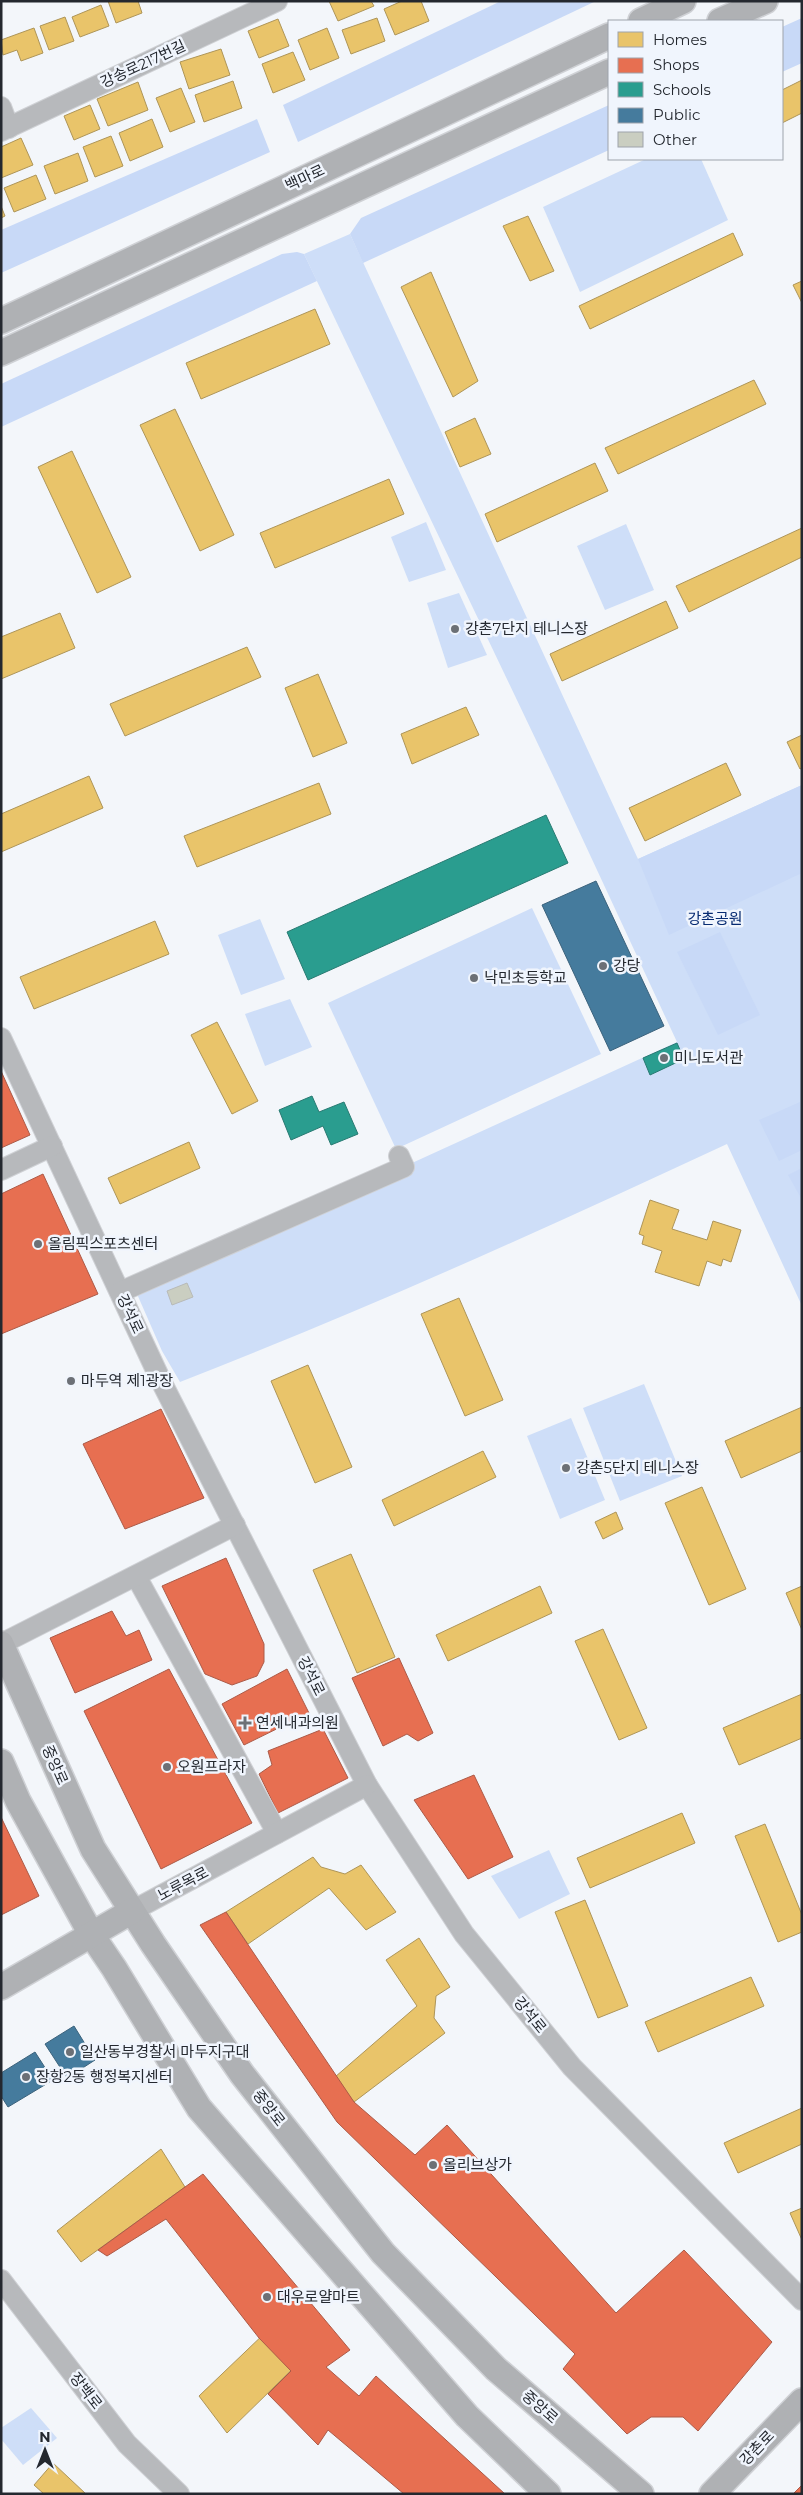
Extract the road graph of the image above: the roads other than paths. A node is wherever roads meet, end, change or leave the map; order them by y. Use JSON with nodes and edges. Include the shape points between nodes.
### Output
{"nodes":[{"id":1,"x":277,"y":1,"type":"edge"},
{"id":2,"x":683,"y":1,"type":"edge"},
{"id":3,"x":766,"y":1,"type":"edge"},
{"id":4,"x":642,"y":20,"type":"edge"},
{"id":5,"x":722,"y":20,"type":"edge"},
{"id":6,"x":608,"y":36,"type":"edge"},
{"id":7,"x":608,"y":72,"type":"edge"},
{"id":8,"x":1,"y":107,"type":"edge"},
{"id":9,"x":5,"y":129,"type":"edge"},
{"id":10,"x":1,"y":321,"type":"edge"},
{"id":11,"x":1,"y":353,"type":"edge"},
{"id":12,"x":1,"y":1038,"type":"edge"},
{"id":13,"x":52,"y":1146,"type":"junction"},
{"id":14,"x":399,"y":1156,"type":"dead end"},
{"id":15,"x":1,"y":1170,"type":"edge"},
{"id":16,"x":120,"y":1292,"type":"junction"},
{"id":17,"x":235,"y":1526,"type":"junction"},
{"id":18,"x":136,"y":1576,"type":"junction"},
{"id":19,"x":1,"y":1644,"type":"edge"},
{"id":20,"x":1,"y":1762,"type":"edge"},
{"id":21,"x":367,"y":1785,"type":"junction"},
{"id":22,"x":277,"y":1833,"type":"junction"},
{"id":23,"x":132,"y":1911,"type":"junction"},
{"id":24,"x":91,"y":1934,"type":"junction"},
{"id":25,"x":1,"y":1987,"type":"edge"},
{"id":26,"x":1,"y":2280,"type":"edge"},
{"id":27,"x":802,"y":2300,"type":"edge"},
{"id":28,"x":802,"y":2402,"type":"edge"},
{"id":29,"x":179,"y":2494,"type":"edge"},
{"id":30,"x":548,"y":2494,"type":"edge"},
{"id":31,"x":641,"y":2494,"type":"edge"},
{"id":32,"x":712,"y":2494,"type":"edge"}],
"edges":[{"from":1,"to":9,"type":"street","name":"강송로217번길"},
{"from":2,"to":4,"type":"main road"},
{"from":3,"to":5,"type":"main road"},
{"from":6,"to":10,"type":"main road","name":"백마로"},
{"from":7,"to":11,"type":"main road"},
{"from":8,"to":9,"type":"street","name":"강송로217번길"},
{"from":12,"to":13,"type":"street","name":"강석로"},
{"from":13,"to":15,"type":"street"},
{"from":13,"to":16,"type":"street","name":"강석로"},
{"from":14,"to":16,"type":"street","via":[[404,1167]]},
{"from":16,"to":17,"type":"street","name":"강석로"},
{"from":17,"to":18,"type":"street"},
{"from":17,"to":21,"type":"street","name":"강석로"},
{"from":18,"to":19,"type":"street"},
{"from":18,"to":22,"type":"street"},
{"from":19,"to":23,"type":"main road","name":"중앙로","via":[[93,1849]]},
{"from":20,"to":24,"type":"main road","via":[[18,1801]]},
{"from":21,"to":22,"type":"street","name":"노루목로"},
{"from":21,"to":27,"type":"street","name":"강석로","via":[[464,1934],[572,2067]]},
{"from":22,"to":23,"type":"street","name":"노루목로"},
{"from":23,"to":24,"type":"main road","name":"노루목로"},
{"from":23,"to":31,"type":"main road","name":"중앙로","via":[[242,2074],[383,2253],[496,2368]]},
{"from":24,"to":25,"type":"main road","name":"노루목로"},
{"from":24,"to":30,"type":"main road","via":[[199,2108],[467,2416]]},
{"from":26,"to":29,"type":"street","name":"장백로","via":[[127,2444]]},
{"from":28,"to":32,"type":"main road","name":"강촌로"}]}
